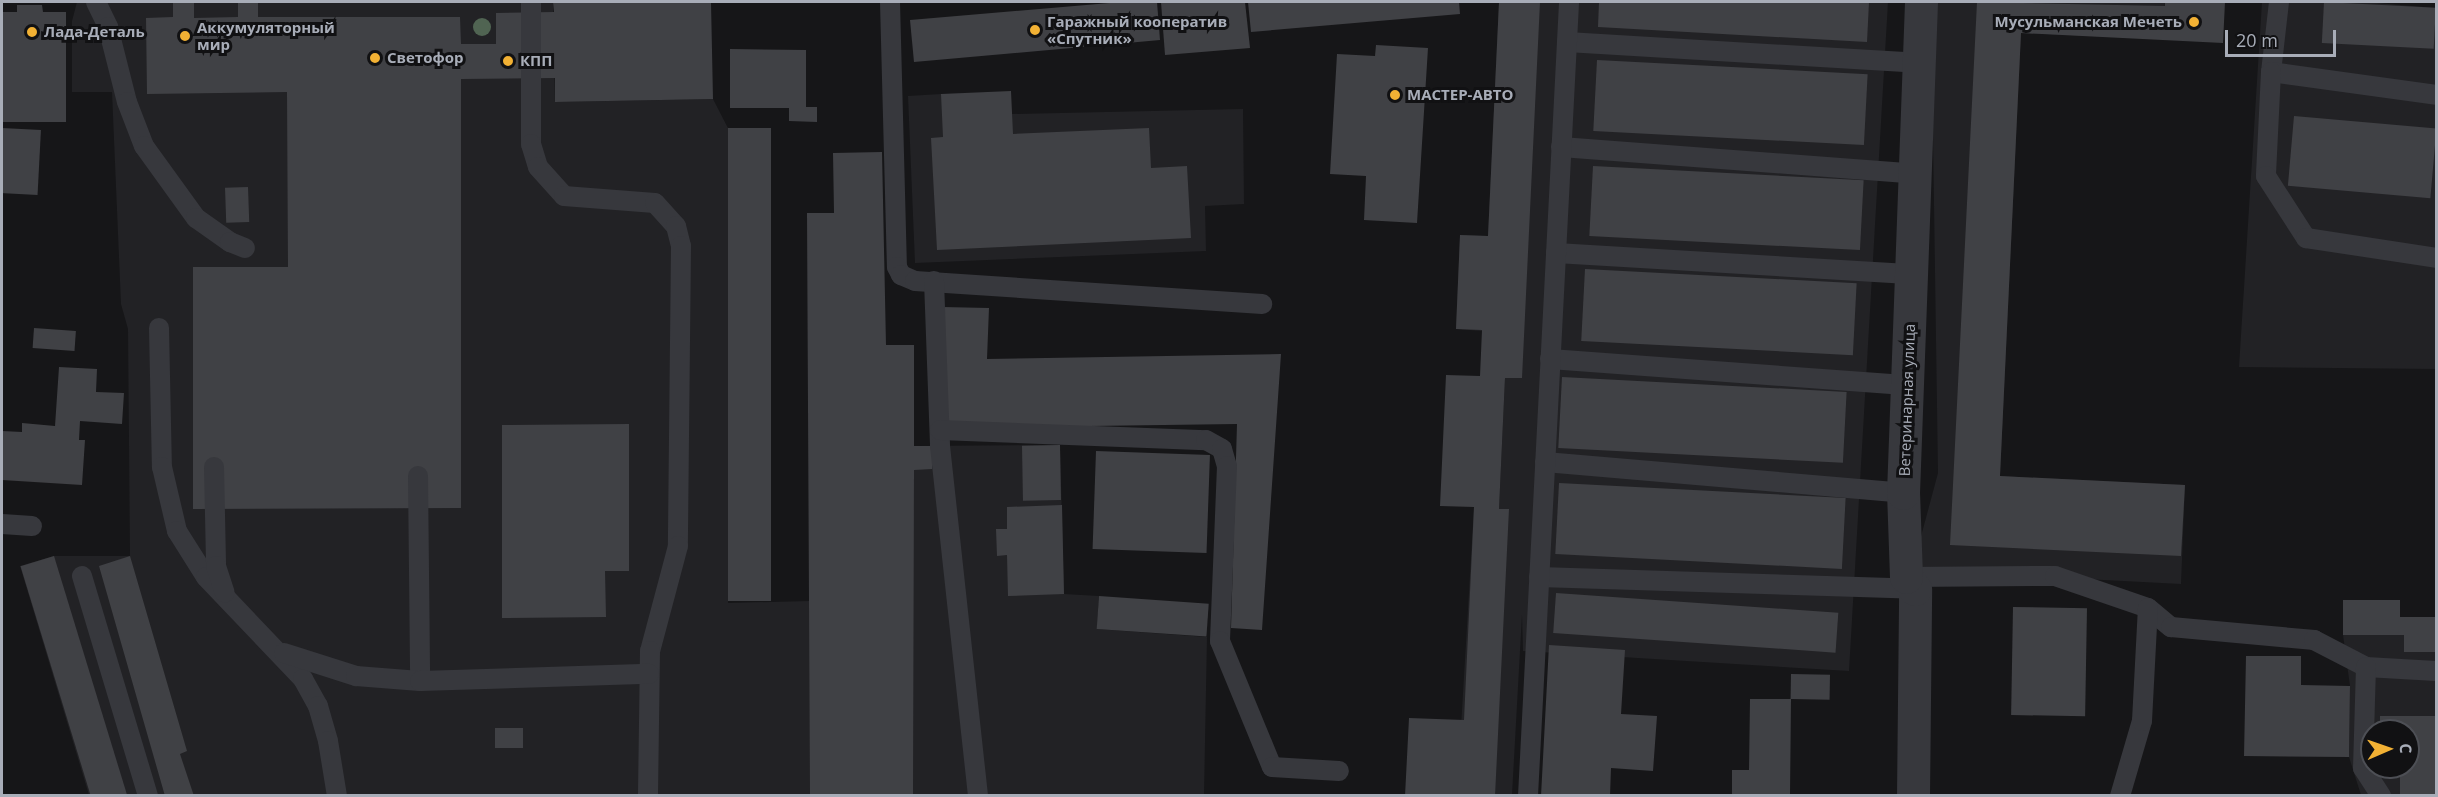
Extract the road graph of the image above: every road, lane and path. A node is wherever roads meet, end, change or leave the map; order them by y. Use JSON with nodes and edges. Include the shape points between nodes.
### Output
{"nodes":[{"id":1,"x":96,"y":2,"type":"edge"},
{"id":2,"x":531,"y":2,"type":"edge"},
{"id":3,"x":890,"y":2,"type":"edge"},
{"id":4,"x":1569,"y":2,"type":"edge"},
{"id":5,"x":1921,"y":2,"type":"edge"},
{"id":6,"x":2279,"y":2,"type":"edge"},
{"id":7,"x":1567,"y":42,"type":"junction"},
{"id":8,"x":1917,"y":63,"type":"junction"},
{"id":9,"x":2271,"y":72,"type":"junction"},
{"id":10,"x":2436,"y":95,"type":"edge"},
{"id":11,"x":1561,"y":147,"type":"junction"},
{"id":12,"x":1916,"y":174,"type":"junction"},
{"id":13,"x":245,"y":248,"type":"dead end"},
{"id":14,"x":1556,"y":253,"type":"junction"},
{"id":15,"x":2436,"y":258,"type":"edge"},
{"id":16,"x":1912,"y":274,"type":"junction"},
{"id":17,"x":934,"y":281,"type":"junction"},
{"id":18,"x":1262,"y":304,"type":"dead end"},
{"id":19,"x":159,"y":328,"type":"dead end"},
{"id":20,"x":1550,"y":359,"type":"junction"},
{"id":21,"x":1908,"y":385,"type":"junction"},
{"id":22,"x":940,"y":429,"type":"junction"},
{"id":23,"x":1545,"y":462,"type":"junction"},
{"id":24,"x":214,"y":467,"type":"dead end"},
{"id":25,"x":418,"y":476,"type":"dead end"},
{"id":26,"x":1903,"y":493,"type":"junction"},
{"id":27,"x":2,"y":524,"type":"edge"},
{"id":28,"x":32,"y":526,"type":"dead end"},
{"id":29,"x":82,"y":576,"type":"dead end"},
{"id":30,"x":1539,"y":577,"type":"junction"},
{"id":31,"x":1910,"y":583,"type":"junction"},
{"id":32,"x":229,"y":602,"type":"junction"},
{"id":33,"x":2148,"y":608,"type":"junction"},
{"id":34,"x":281,"y":651,"type":"junction"},
{"id":35,"x":2366,"y":666,"type":"junction"},
{"id":36,"x":2436,"y":671,"type":"edge"},
{"id":37,"x":649,"y":674,"type":"junction"},
{"id":38,"x":420,"y":681,"type":"junction"},
{"id":39,"x":1339,"y":771,"type":"dead end"},
{"id":40,"x":147,"y":795,"type":"edge"},
{"id":41,"x":337,"y":795,"type":"edge"},
{"id":42,"x":648,"y":795,"type":"edge"},
{"id":43,"x":978,"y":795,"type":"edge"},
{"id":44,"x":1528,"y":795,"type":"edge"},
{"id":45,"x":1913,"y":795,"type":"edge"},
{"id":46,"x":2120,"y":795,"type":"edge"},
{"id":47,"x":2381,"y":795,"type":"edge"}],
"edges":[{"from":1,"to":13,"type":"lane","via":[[108,27],[127,102],[144,146],[196,218]]},
{"from":2,"to":37,"type":"lane","via":[[531,144],[538,167],[564,196],[655,203],[676,226],[681,246],[678,546],[654,632]]},
{"from":3,"to":17,"type":"lane","via":[[897,267],[908,280]]},
{"from":4,"to":7,"type":"lane"},
{"from":5,"to":8,"type":"street","name":"Ветеринарная улица"},
{"from":6,"to":9,"type":"lane"},
{"from":7,"to":8,"type":"lane"},
{"from":7,"to":11,"type":"lane"},
{"from":8,"to":12,"type":"street","name":"Ветеринарная улица"},
{"from":9,"to":10,"type":"lane"},
{"from":9,"to":15,"type":"lane","via":[[2266,176],[2306,238]]},
{"from":11,"to":12,"type":"lane"},
{"from":11,"to":14,"type":"lane"},
{"from":12,"to":16,"type":"street","name":"Ветеринарная улица"},
{"from":14,"to":16,"type":"lane"},
{"from":14,"to":20,"type":"lane"},
{"from":16,"to":21,"type":"street","name":"Ветеринарная улица"},
{"from":17,"to":18,"type":"lane"},
{"from":17,"to":22,"type":"lane"},
{"from":19,"to":32,"type":"lane","via":[[162,467],[167,497],[177,531],[191,557]]},
{"from":20,"to":21,"type":"lane"},
{"from":20,"to":23,"type":"lane"},
{"from":21,"to":26,"type":"street","name":"Ветеринарная улица"},
{"from":22,"to":39,"type":"lane","via":[[1206,440],[1222,449],[1227,466],[1221,641],[1272,767]]},
{"from":22,"to":43,"type":"lane"},
{"from":23,"to":26,"type":"lane"},
{"from":23,"to":30,"type":"lane"},
{"from":24,"to":32,"type":"lane","via":[[216,566]]},
{"from":25,"to":38,"type":"lane"},
{"from":26,"to":31,"type":"street","name":"Ветеринарная улица"},
{"from":27,"to":28,"type":"lane"},
{"from":29,"to":40,"type":"lane"},
{"from":30,"to":31,"type":"lane"},
{"from":30,"to":44,"type":"lane"},
{"from":31,"to":33,"type":"lane","via":[[2055,576]]},
{"from":31,"to":45,"type":"street","name":"Ветеринарная улица"},
{"from":32,"to":34,"type":"lane"},
{"from":33,"to":35,"type":"lane","via":[[2171,627],[2314,640]]},
{"from":33,"to":46,"type":"lane","via":[[2142,721]]},
{"from":34,"to":38,"type":"lane","via":[[356,676]]},
{"from":34,"to":41,"type":"lane","via":[[318,706]]},
{"from":35,"to":36,"type":"lane"},
{"from":35,"to":47,"type":"lane","via":[[2363,768]]},
{"from":37,"to":38,"type":"lane"},
{"from":37,"to":42,"type":"lane"}]}
